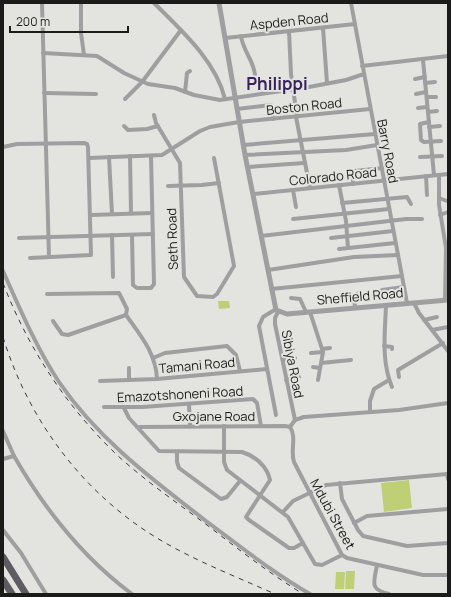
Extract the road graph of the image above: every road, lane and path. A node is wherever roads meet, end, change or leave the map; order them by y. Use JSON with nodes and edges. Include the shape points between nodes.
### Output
{"nodes":[{"id":1,"x":42,"y":3,"type":"edge"},
{"id":2,"x":81,"y":3,"type":"edge"},
{"id":3,"x":154,"y":3,"type":"edge"},
{"id":4,"x":219,"y":3,"type":"edge"},
{"id":5,"x":351,"y":3,"type":"edge"},
{"id":6,"x":355,"y":24,"type":"junction"},
{"id":7,"x":323,"y":28,"type":"junction"},
{"id":8,"x":181,"y":30,"type":"junction"},
{"id":9,"x":289,"y":31,"type":"junction"},
{"id":10,"x":241,"y":36,"type":"junction"},
{"id":11,"x":225,"y":38,"type":"junction"},
{"id":12,"x":43,"y":53,"type":"junction"},
{"id":13,"x":84,"y":55,"type":"junction"},
{"id":14,"x":448,"y":56,"type":"edge"},
{"id":15,"x":423,"y":60,"type":"junction"},
{"id":16,"x":362,"y":66,"type":"junction"},
{"id":17,"x":190,"y":71,"type":"dead end"},
{"id":18,"x":364,"y":74,"type":"junction"},
{"id":19,"x":255,"y":75,"type":"dead end"},
{"id":20,"x":425,"y":77,"type":"junction"},
{"id":21,"x":415,"y":79,"type":"dead end"},
{"id":22,"x":142,"y":82,"type":"junction"},
{"id":23,"x":435,"y":82,"type":"dead end"},
{"id":24,"x":327,"y":83,"type":"junction"},
{"id":25,"x":425,"y":83,"type":"junction"},
{"id":26,"x":294,"y":88,"type":"junction"},
{"id":27,"x":185,"y":92,"type":"junction"},
{"id":28,"x":426,"y":92,"type":"junction"},
{"id":29,"x":44,"y":93,"type":"junction"},
{"id":30,"x":96,"y":94,"type":"dead end"},
{"id":31,"x":416,"y":94,"type":"dead end"},
{"id":32,"x":235,"y":97,"type":"junction"},
{"id":33,"x":436,"y":97,"type":"dead end"},
{"id":34,"x":427,"y":98,"type":"junction"},
{"id":35,"x":125,"y":99,"type":"dead end"},
{"id":36,"x":225,"y":99,"type":"junction"},
{"id":37,"x":428,"y":107,"type":"junction"},
{"id":38,"x":418,"y":108,"type":"dead end"},
{"id":39,"x":237,"y":109,"type":"junction"},
{"id":40,"x":370,"y":109,"type":"junction"},
{"id":41,"x":437,"y":111,"type":"dead end"},
{"id":42,"x":428,"y":112,"type":"junction"},
{"id":43,"x":154,"y":115,"type":"dead end"},
{"id":44,"x":297,"y":117,"type":"junction"},
{"id":45,"x":273,"y":120,"type":"junction"},
{"id":46,"x":239,"y":122,"type":"junction"},
{"id":47,"x":429,"y":122,"type":"junction"},
{"id":48,"x":124,"y":126,"type":"dead end"},
{"id":49,"x":158,"y":126,"type":"junction"},
{"id":50,"x":440,"y":126,"type":"dead end"},
{"id":51,"x":430,"y":127,"type":"junction"},
{"id":52,"x":375,"y":134,"type":"junction"},
{"id":53,"x":300,"y":140,"type":"junction"},
{"id":54,"x":441,"y":141,"type":"dead end"},
{"id":55,"x":431,"y":142,"type":"junction"},
{"id":56,"x":45,"y":144,"type":"junction"},
{"id":57,"x":243,"y":145,"type":"junction"},
{"id":58,"x":377,"y":145,"type":"junction"},
{"id":59,"x":3,"y":147,"type":"edge"},
{"id":60,"x":173,"y":150,"type":"junction"},
{"id":61,"x":302,"y":152,"type":"junction"},
{"id":62,"x":245,"y":155,"type":"junction"},
{"id":63,"x":130,"y":156,"type":"junction"},
{"id":64,"x":150,"y":156,"type":"junction"},
{"id":65,"x":432,"y":156,"type":"junction"},
{"id":66,"x":442,"y":156,"type":"dead end"},
{"id":67,"x":109,"y":157,"type":"junction"},
{"id":68,"x":420,"y":157,"type":"dead end"},
{"id":69,"x":89,"y":158,"type":"junction"},
{"id":70,"x":214,"y":158,"type":"dead end"},
{"id":71,"x":304,"y":163,"type":"junction"},
{"id":72,"x":248,"y":167,"type":"junction"},
{"id":73,"x":382,"y":168,"type":"junction"},
{"id":74,"x":448,"y":174,"type":"edge"},
{"id":75,"x":434,"y":175,"type":"junction"},
{"id":76,"x":439,"y":175,"type":"junction"},
{"id":77,"x":426,"y":176,"type":"junction"},
{"id":78,"x":384,"y":181,"type":"junction"},
{"id":79,"x":219,"y":183,"type":"junction"},
{"id":80,"x":353,"y":184,"type":"junction"},
{"id":81,"x":339,"y":185,"type":"junction"},
{"id":82,"x":168,"y":186,"type":"dead end"},
{"id":83,"x":181,"y":186,"type":"junction"},
{"id":84,"x":310,"y":188,"type":"junction"},
{"id":85,"x":293,"y":190,"type":"junction"},
{"id":86,"x":253,"y":194,"type":"junction"},
{"id":87,"x":427,"y":195,"type":"dead end"},
{"id":88,"x":439,"y":198,"type":"junction"},
{"id":89,"x":387,"y":200,"type":"junction"},
{"id":90,"x":447,"y":201,"type":"dead end"},
{"id":91,"x":342,"y":203,"type":"junction"},
{"id":92,"x":411,"y":204,"type":"dead end"},
{"id":93,"x":296,"y":207,"type":"dead end"},
{"id":94,"x":389,"y":209,"type":"junction"},
{"id":95,"x":448,"y":212,"type":"edge"},
{"id":96,"x":131,"y":213,"type":"junction"},
{"id":97,"x":112,"y":214,"type":"junction"},
{"id":98,"x":152,"y":214,"type":"junction"},
{"id":99,"x":345,"y":214,"type":"junction"},
{"id":100,"x":91,"y":215,"type":"junction"},
{"id":101,"x":440,"y":215,"type":"junction"},
{"id":102,"x":293,"y":219,"type":"dead end"},
{"id":103,"x":422,"y":219,"type":"dead end"},
{"id":104,"x":391,"y":221,"type":"junction"},
{"id":105,"x":347,"y":227,"type":"junction"},
{"id":106,"x":393,"y":231,"type":"junction"},
{"id":107,"x":132,"y":234,"type":"junction"},
{"id":108,"x":153,"y":234,"type":"junction"},
{"id":109,"x":92,"y":235,"type":"junction"},
{"id":110,"x":112,"y":235,"type":"junction"},
{"id":111,"x":261,"y":236,"type":"junction"},
{"id":112,"x":347,"y":236,"type":"junction"},
{"id":113,"x":48,"y":237,"type":"junction"},
{"id":114,"x":19,"y":238,"type":"dead end"},
{"id":115,"x":331,"y":238,"type":"dead end"},
{"id":116,"x":395,"y":243,"type":"junction"},
{"id":117,"x":348,"y":248,"type":"junction"},
{"id":118,"x":339,"y":249,"type":"dead end"},
{"id":119,"x":398,"y":255,"type":"junction"},
{"id":120,"x":49,"y":257,"type":"junction"},
{"id":121,"x":30,"y":258,"type":"dead end"},
{"id":122,"x":268,"y":270,"type":"junction"},
{"id":123,"x":3,"y":271,"type":"edge"},
{"id":124,"x":402,"y":276,"type":"junction"},
{"id":125,"x":113,"y":277,"type":"dead end"},
{"id":126,"x":404,"y":287,"type":"junction"},
{"id":127,"x":271,"y":289,"type":"junction"},
{"id":128,"x":382,"y":290,"type":"dead end"},
{"id":129,"x":359,"y":293,"type":"dead end"},
{"id":130,"x":47,"y":294,"type":"dead end"},
{"id":131,"x":291,"y":298,"type":"dead end"},
{"id":132,"x":446,"y":300,"type":"edge"},
{"id":133,"x":407,"y":303,"type":"junction"},
{"id":134,"x":414,"y":303,"type":"junction"},
{"id":135,"x":386,"y":305,"type":"junction"},
{"id":136,"x":355,"y":308,"type":"junction"},
{"id":137,"x":277,"y":310,"type":"junction"},
{"id":138,"x":308,"y":312,"type":"junction"},
{"id":139,"x":126,"y":315,"type":"junction"},
{"id":140,"x":437,"y":317,"type":"dead end"},
{"id":141,"x":424,"y":320,"type":"junction"},
{"id":142,"x":53,"y":321,"type":"dead end"},
{"id":143,"x":448,"y":326,"type":"edge"},
{"id":144,"x":432,"y":330,"type":"junction"},
{"id":145,"x":443,"y":343,"type":"junction"},
{"id":146,"x":384,"y":346,"type":"junction"},
{"id":147,"x":330,"y":348,"type":"dead end"},
{"id":148,"x":392,"y":349,"type":"dead end"},
{"id":149,"x":322,"y":350,"type":"junction"},
{"id":150,"x":448,"y":351,"type":"edge"},
{"id":151,"x":312,"y":353,"type":"dead end"},
{"id":152,"x":153,"y":358,"type":"junction"},
{"id":153,"x":294,"y":358,"type":"dead end"},
{"id":154,"x":283,"y":360,"type":"junction"},
{"id":155,"x":351,"y":360,"type":"dead end"},
{"id":156,"x":320,"y":363,"type":"junction"},
{"id":157,"x":312,"y":367,"type":"dead end"},
{"id":158,"x":129,"y":368,"type":"dead end"},
{"id":159,"x":267,"y":368,"type":"junction"},
{"id":160,"x":320,"y":368,"type":"junction"},
{"id":161,"x":240,"y":371,"type":"junction"},
{"id":162,"x":298,"y":377,"type":"dead end"},
{"id":163,"x":399,"y":377,"type":"dead end"},
{"id":164,"x":157,"y":378,"type":"junction"},
{"id":165,"x":130,"y":380,"type":"junction"},
{"id":166,"x":286,"y":380,"type":"junction"},
{"id":167,"x":318,"y":380,"type":"dead end"},
{"id":168,"x":389,"y":380,"type":"junction"},
{"id":169,"x":100,"y":382,"type":"dead end"},
{"id":170,"x":392,"y":387,"type":"dead end"},
{"id":171,"x":448,"y":403,"type":"edge"},
{"id":172,"x":189,"y":405,"type":"junction"},
{"id":173,"x":104,"y":407,"type":"dead end"},
{"id":174,"x":124,"y":408,"type":"junction"},
{"id":175,"x":370,"y":412,"type":"junction"},
{"id":176,"x":276,"y":416,"type":"dead end"},
{"id":177,"x":294,"y":420,"type":"junction"},
{"id":178,"x":190,"y":426,"type":"junction"},
{"id":179,"x":224,"y":426,"type":"junction"},
{"id":180,"x":260,"y":426,"type":"junction"},
{"id":181,"x":137,"y":427,"type":"junction"},
{"id":182,"x":290,"y":428,"type":"junction"},
{"id":183,"x":3,"y":431,"type":"edge"},
{"id":184,"x":177,"y":452,"type":"junction"},
{"id":185,"x":224,"y":452,"type":"junction"},
{"id":186,"x":14,"y":456,"type":"junction"},
{"id":187,"x":3,"y":459,"type":"edge"},
{"id":188,"x":448,"y":476,"type":"edge"},
{"id":189,"x":240,"y":481,"type":"junction"},
{"id":190,"x":340,"y":484,"type":"junction"},
{"id":191,"x":310,"y":493,"type":"junction"},
{"id":192,"x":260,"y":496,"type":"junction"},
{"id":193,"x":448,"y":509,"type":"edge"},
{"id":194,"x":283,"y":512,"type":"junction"},
{"id":195,"x":354,"y":523,"type":"junction"},
{"id":196,"x":3,"y":530,"type":"edge"},
{"id":197,"x":303,"y":543,"type":"junction"},
{"id":198,"x":448,"y":543,"type":"edge"},
{"id":199,"x":342,"y":555,"type":"junction"},
{"id":200,"x":3,"y":557,"type":"edge"},
{"id":201,"x":377,"y":565,"type":"junction"},
{"id":202,"x":448,"y":575,"type":"edge"},
{"id":203,"x":3,"y":580,"type":"edge"},
{"id":204,"x":12,"y":594,"type":"edge"},
{"id":205,"x":26,"y":594,"type":"edge"},
{"id":206,"x":46,"y":594,"type":"edge"},
{"id":207,"x":132,"y":594,"type":"edge"},
{"id":208,"x":310,"y":594,"type":"edge"},
{"id":209,"x":389,"y":594,"type":"edge"}],
"edges":[{"from":1,"to":12,"type":"street"},
{"from":2,"to":13,"type":"street"},
{"from":3,"to":8,"type":"street"},
{"from":4,"to":11,"type":"street"},
{"from":5,"to":6,"type":"street","name":"Barry Road"},
{"from":6,"to":7,"type":"street","name":"Aspden Road"},
{"from":6,"to":16,"type":"street","name":"Barry Road"},
{"from":7,"to":9,"type":"street","name":"Aspden Road"},
{"from":7,"to":24,"type":"street"},
{"from":8,"to":22,"type":"street"},
{"from":8,"to":36,"type":"street","via":[[196,45],[210,66]]},
{"from":9,"to":10,"type":"street","name":"Aspden Road"},
{"from":9,"to":26,"type":"street"},
{"from":10,"to":11,"type":"street","name":"Aspden Road"},
{"from":10,"to":19,"type":"street","via":[[248,57],[254,64]]},
{"from":11,"to":32,"type":"street"},
{"from":12,"to":13,"type":"street"},
{"from":12,"to":29,"type":"street"},
{"from":13,"to":22,"type":"street","via":[[102,58]]},
{"from":14,"to":15,"type":"street"},
{"from":15,"to":16,"type":"street"},
{"from":15,"to":20,"type":"street"},
{"from":16,"to":18,"type":"street","name":"Barry Road"},
{"from":17,"to":27,"type":"street","via":[[187,73]]},
{"from":18,"to":24,"type":"street"},
{"from":18,"to":40,"type":"street","name":"Barry Road"},
{"from":20,"to":21,"type":"street"},
{"from":20,"to":25,"type":"street"},
{"from":22,"to":27,"type":"street"},
{"from":22,"to":35,"type":"street"},
{"from":23,"to":25,"type":"street"},
{"from":24,"to":26,"type":"street"},
{"from":25,"to":28,"type":"street"},
{"from":26,"to":32,"type":"street"},
{"from":26,"to":44,"type":"street"},
{"from":27,"to":36,"type":"street"},
{"from":28,"to":31,"type":"street"},
{"from":28,"to":34,"type":"street"},
{"from":29,"to":30,"type":"street"},
{"from":29,"to":56,"type":"street"},
{"from":32,"to":36,"type":"street"},
{"from":32,"to":39,"type":"street"},
{"from":33,"to":34,"type":"street"},
{"from":34,"to":37,"type":"street"},
{"from":37,"to":38,"type":"street"},
{"from":37,"to":42,"type":"street"},
{"from":39,"to":45,"type":"street","via":[[271,105]]},
{"from":39,"to":46,"type":"street"},
{"from":40,"to":44,"type":"street","name":"Boston Road"},
{"from":40,"to":52,"type":"street","name":"Barry Road"},
{"from":41,"to":42,"type":"street"},
{"from":42,"to":47,"type":"street"},
{"from":43,"to":49,"type":"street","name":"Seth Road"},
{"from":44,"to":45,"type":"street","name":"Boston Road"},
{"from":44,"to":53,"type":"street"},
{"from":45,"to":46,"type":"street","name":"Boston Road"},
{"from":46,"to":57,"type":"street"},
{"from":46,"to":60,"type":"street","name":"Boston Road","via":[[205,129]]},
{"from":47,"to":51,"type":"street"},
{"from":47,"to":55,"type":"street","via":[[420,124],[421,139],[423,142]]},
{"from":48,"to":49,"type":"street","via":[[128,130]]},
{"from":49,"to":60,"type":"street","name":"Seth Road"},
{"from":50,"to":51,"type":"street"},
{"from":51,"to":55,"type":"street"},
{"from":52,"to":53,"type":"street"},
{"from":52,"to":58,"type":"street","name":"Barry Road"},
{"from":53,"to":57,"type":"street"},
{"from":53,"to":61,"type":"street"},
{"from":54,"to":55,"type":"street"},
{"from":55,"to":65,"type":"street"},
{"from":56,"to":59,"type":"street"},
{"from":56,"to":69,"type":"street","via":[[87,144]]},
{"from":56,"to":113,"type":"street"},
{"from":57,"to":62,"type":"street"},
{"from":58,"to":61,"type":"street"},
{"from":58,"to":73,"type":"street","name":"Barry Road"},
{"from":60,"to":64,"type":"street","name":"Boston Road","via":[[165,155]]},
{"from":60,"to":83,"type":"street","name":"Seth Road","via":[[180,163]]},
{"from":61,"to":62,"type":"street"},
{"from":61,"to":71,"type":"street"},
{"from":62,"to":72,"type":"street"},
{"from":63,"to":64,"type":"street","name":"Boston Road"},
{"from":63,"to":67,"type":"street","name":"Boston Road"},
{"from":63,"to":96,"type":"street"},
{"from":64,"to":98,"type":"street"},
{"from":65,"to":66,"type":"street"},
{"from":65,"to":68,"type":"street"},
{"from":65,"to":75,"type":"street"},
{"from":67,"to":69,"type":"street","name":"Boston Road"},
{"from":67,"to":97,"type":"street"},
{"from":69,"to":100,"type":"street"},
{"from":70,"to":79,"type":"street","name":"Seth Road"},
{"from":71,"to":72,"type":"street"},
{"from":71,"to":84,"type":"street"},
{"from":72,"to":86,"type":"street"},
{"from":73,"to":78,"type":"street","name":"Barry Road"},
{"from":73,"to":80,"type":"street","via":[[355,171]]},
{"from":74,"to":76,"type":"street","name":"Colorado Road"},
{"from":75,"to":76,"type":"street","name":"Colorado Road"},
{"from":75,"to":77,"type":"street","name":"Colorado Road"},
{"from":76,"to":88,"type":"street"},
{"from":77,"to":78,"type":"street","name":"Colorado Road"},
{"from":77,"to":87,"type":"street"},
{"from":78,"to":80,"type":"street","name":"Colorado Road"},
{"from":78,"to":89,"type":"street","name":"Barry Road"},
{"from":79,"to":83,"type":"street"},
{"from":79,"to":83,"type":"street","name":"Seth Road","via":[[234,266],[219,292],[208,297],[197,296],[183,274]]},
{"from":80,"to":81,"type":"street","name":"Colorado Road"},
{"from":81,"to":84,"type":"street","name":"Colorado Road"},
{"from":81,"to":91,"type":"street"},
{"from":82,"to":83,"type":"street"},
{"from":84,"to":85,"type":"street","name":"Colorado Road"},
{"from":85,"to":86,"type":"street","name":"Colorado Road"},
{"from":85,"to":93,"type":"street"},
{"from":86,"to":111,"type":"street"},
{"from":88,"to":90,"type":"street"},
{"from":88,"to":101,"type":"street"},
{"from":89,"to":91,"type":"street"},
{"from":89,"to":92,"type":"street","via":[[407,197]]},
{"from":89,"to":94,"type":"street","name":"Barry Road"},
{"from":91,"to":99,"type":"street"},
{"from":94,"to":99,"type":"street"},
{"from":94,"to":104,"type":"street","name":"Barry Road"},
{"from":95,"to":101,"type":"street"},
{"from":96,"to":97,"type":"street"},
{"from":96,"to":98,"type":"street"},
{"from":97,"to":100,"type":"street"},
{"from":98,"to":108,"type":"street"},
{"from":99,"to":102,"type":"street"},
{"from":99,"to":105,"type":"street"},
{"from":100,"to":109,"type":"street"},
{"from":101,"to":132,"type":"street","via":[[446,248]]},
{"from":103,"to":104,"type":"street"},
{"from":104,"to":105,"type":"street"},
{"from":104,"to":106,"type":"street","name":"Barry Road"},
{"from":105,"to":111,"type":"street"},
{"from":105,"to":112,"type":"street"},
{"from":106,"to":112,"type":"street"},
{"from":106,"to":116,"type":"street","name":"Barry Road"},
{"from":107,"to":108,"type":"street"},
{"from":107,"to":108,"type":"street","via":[[133,285],[137,288],[152,288]]},
{"from":107,"to":110,"type":"street"},
{"from":109,"to":110,"type":"street"},
{"from":109,"to":113,"type":"street"},
{"from":109,"to":120,"type":"street","via":[[92,252],[89,256]]},
{"from":110,"to":125,"type":"street"},
{"from":111,"to":122,"type":"street"},
{"from":112,"to":115,"type":"street"},
{"from":112,"to":117,"type":"street"},
{"from":113,"to":114,"type":"street"},
{"from":113,"to":120,"type":"street"},
{"from":116,"to":117,"type":"street"},
{"from":116,"to":119,"type":"street","name":"Barry Road"},
{"from":117,"to":118,"type":"street"},
{"from":119,"to":122,"type":"street","via":[[354,257]]},
{"from":119,"to":124,"type":"street","name":"Barry Road"},
{"from":120,"to":121,"type":"street"},
{"from":122,"to":127,"type":"street"},
{"from":123,"to":208,"type":"street","via":[[35,342],[67,393],[105,437],[154,482],[268,567]]},
{"from":124,"to":126,"type":"street","name":"Barry Road"},
{"from":124,"to":127,"type":"street"},
{"from":126,"to":128,"type":"street"},
{"from":126,"to":133,"type":"street","name":"Barry Road"},
{"from":127,"to":137,"type":"street"},
{"from":129,"to":136,"type":"street","via":[[354,296]]},
{"from":130,"to":139,"type":"street","via":[[119,293],[127,309]]},
{"from":131,"to":138,"type":"street","via":[[300,300]]},
{"from":132,"to":134,"type":"street","name":"Sheffield Road"},
{"from":133,"to":134,"type":"street","name":"Sheffield Road"},
{"from":133,"to":135,"type":"street","name":"Sheffield Road"},
{"from":134,"to":141,"type":"street"},
{"from":135,"to":136,"type":"street","name":"Sheffield Road"},
{"from":135,"to":146,"type":"street"},
{"from":136,"to":138,"type":"street","name":"Sheffield Road"},
{"from":137,"to":138,"type":"street","name":"Sheffield Road","via":[[287,314]]},
{"from":137,"to":154,"type":"street","name":"Sibiya Road","via":[[275,321]]},
{"from":137,"to":159,"type":"street","via":[[263,317],[260,322]]},
{"from":138,"to":149,"type":"street"},
{"from":139,"to":142,"type":"street","via":[[68,335],[62,334]]},
{"from":139,"to":152,"type":"street","via":[[143,338]]},
{"from":140,"to":141,"type":"street"},
{"from":141,"to":144,"type":"street"},
{"from":143,"to":144,"type":"street"},
{"from":144,"to":145,"type":"street"},
{"from":145,"to":150,"type":"street"},
{"from":145,"to":163,"type":"street","via":[[398,370]]},
{"from":146,"to":148,"type":"street"},
{"from":146,"to":168,"type":"street"},
{"from":147,"to":149,"type":"street"},
{"from":149,"to":151,"type":"street"},
{"from":149,"to":156,"type":"street"},
{"from":152,"to":161,"type":"street","via":[[165,353],[227,346],[236,355]]},
{"from":152,"to":164,"type":"street","via":[[157,367]]},
{"from":153,"to":154,"type":"street"},
{"from":154,"to":166,"type":"street","name":"Sibiya Road"},
{"from":155,"to":156,"type":"street"},
{"from":156,"to":160,"type":"street"},
{"from":157,"to":160,"type":"street"},
{"from":158,"to":165,"type":"street"},
{"from":159,"to":161,"type":"street","name":"Tamani Road"},
{"from":159,"to":176,"type":"street"},
{"from":160,"to":167,"type":"street"},
{"from":161,"to":164,"type":"street","name":"Tamani Road"},
{"from":162,"to":166,"type":"street"},
{"from":164,"to":165,"type":"street","name":"Tamani Road"},
{"from":165,"to":169,"type":"street","name":"Tamani Road"},
{"from":166,"to":177,"type":"street","name":"Sibiya Road"},
{"from":168,"to":170,"type":"street"},
{"from":168,"to":175,"type":"street","via":[[374,389]]},
{"from":171,"to":175,"type":"street"},
{"from":172,"to":174,"type":"street","name":"Emazotshoneni Road"},
{"from":172,"to":178,"type":"street"},
{"from":172,"to":180,"type":"street","name":"Emazotshoneni Road","via":[[253,400],[257,403]]},
{"from":173,"to":174,"type":"street","name":"Emazotshoneni Road"},
{"from":174,"to":181,"type":"street"},
{"from":175,"to":177,"type":"street"},
{"from":177,"to":182,"type":"street"},
{"from":178,"to":179,"type":"street","name":"Gxojane Road"},
{"from":178,"to":181,"type":"street","name":"Gxojane Road"},
{"from":179,"to":180,"type":"street","name":"Gxojane Road"},
{"from":179,"to":185,"type":"street"},
{"from":180,"to":182,"type":"street","name":"Gxojane Road"},
{"from":181,"to":184,"type":"street","via":[[157,449],[162,452]]},
{"from":182,"to":191,"type":"street","name":"Mdubi Street","via":[[294,433],[293,460]]},
{"from":183,"to":186,"type":"street"},
{"from":184,"to":185,"type":"street"},
{"from":184,"to":189,"type":"street","via":[[179,468],[221,499],[227,497]]},
{"from":185,"to":189,"type":"street","via":[[225,468]]},
{"from":185,"to":192,"type":"street","via":[[250,454],[262,464],[270,480]]},
{"from":186,"to":187,"type":"street"},
{"from":186,"to":207,"type":"street","via":[[58,524],[103,571]]},
{"from":188,"to":190,"type":"street"},
{"from":189,"to":192,"type":"street"},
{"from":190,"to":191,"type":"street","via":[[326,485]]},
{"from":190,"to":195,"type":"street","via":[[342,499]]},
{"from":191,"to":194,"type":"street","via":[[293,501]]},
{"from":191,"to":199,"type":"street","name":"Mdubi Street"},
{"from":192,"to":194,"type":"street"},
{"from":192,"to":197,"type":"street","via":[[247,514],[248,520],[289,548]]},
{"from":193,"to":195,"type":"street","via":[[367,516]]},
{"from":194,"to":197,"type":"street","via":[[292,522]]},
{"from":195,"to":198,"type":"street","via":[[363,536],[399,545]]},
{"from":196,"to":206,"type":"street","via":[[21,553]]},
{"from":197,"to":199,"type":"street","via":[[312,561],[318,565]]},
{"from":199,"to":201,"type":"street","name":"Mdubi Street"},
{"from":200,"to":205,"type":"highway"},
{"from":201,"to":202,"type":"street","name":"Mdubi Street","via":[[423,575]]},
{"from":201,"to":209,"type":"street","via":[[375,587],[377,591]]},
{"from":203,"to":204,"type":"highway"}]}
